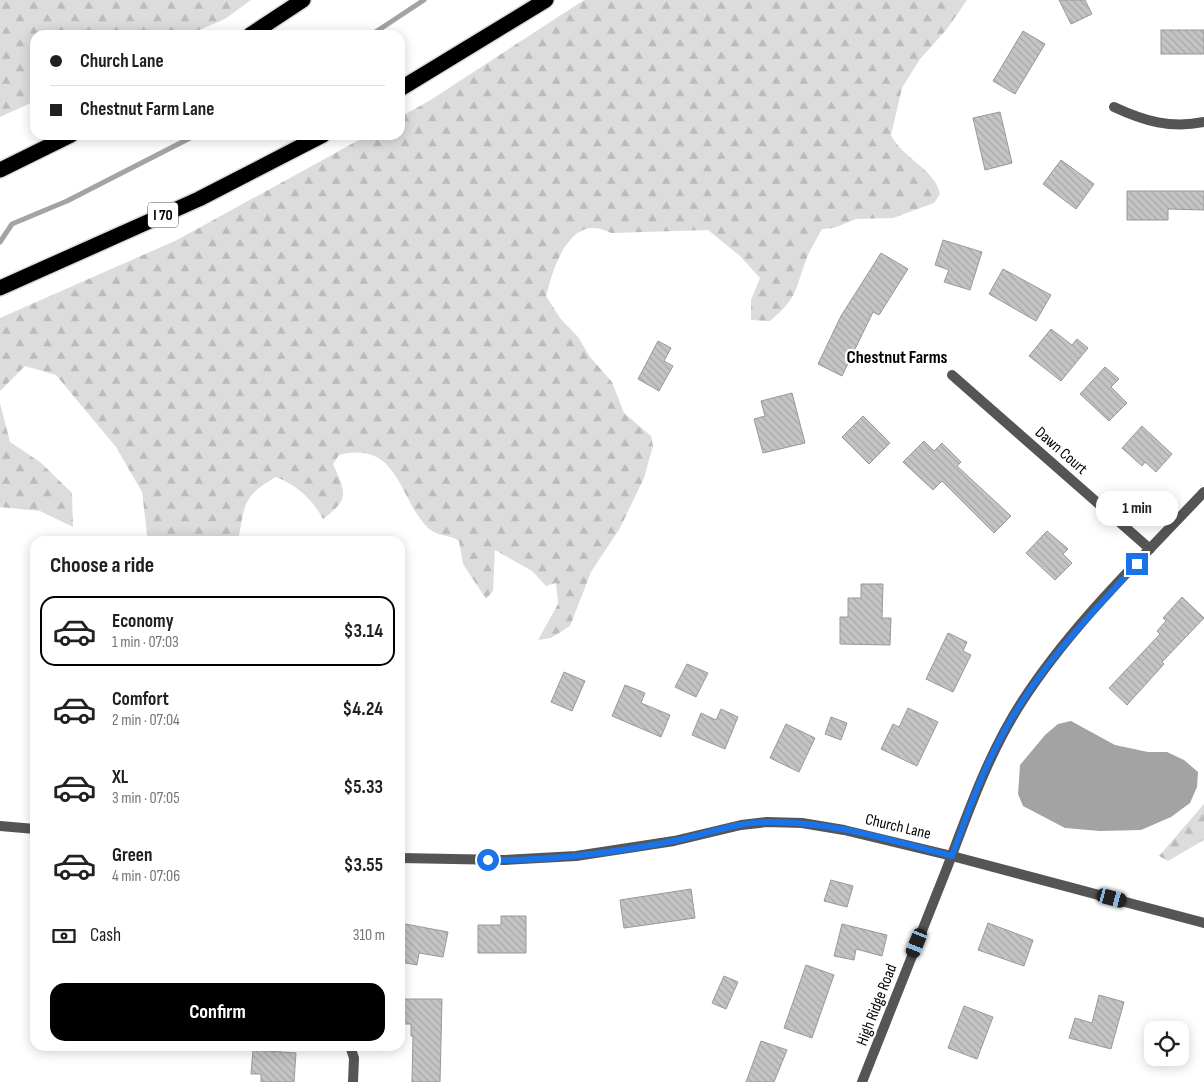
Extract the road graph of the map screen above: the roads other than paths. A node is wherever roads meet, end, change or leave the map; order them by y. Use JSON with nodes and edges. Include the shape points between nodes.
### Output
{"nodes":[{"id":1,"x":303,"y":0,"type":"edge"},
{"id":2,"x":546,"y":0,"type":"edge"},
{"id":3,"x":258,"y":30,"type":"edge"},
{"id":4,"x":405,"y":86,"type":"edge"},
{"id":5,"x":1114,"y":107,"type":"dead end"},
{"id":6,"x":1204,"y":122,"type":"edge"},
{"id":7,"x":61,"y":140,"type":"edge"},
{"id":8,"x":313,"y":140,"type":"edge"},
{"id":9,"x":0,"y":170,"type":"edge"},
{"id":10,"x":0,"y":288,"type":"edge"},
{"id":11,"x":952,"y":375,"type":"dead end"},
{"id":12,"x":1204,"y":492,"type":"edge"},
{"id":13,"x":1150,"y":549,"type":"junction"},
{"id":14,"x":0,"y":826,"type":"edge"},
{"id":15,"x":30,"y":829,"type":"edge"},
{"id":16,"x":952,"y":856,"type":"junction"},
{"id":17,"x":405,"y":858,"type":"edge"},
{"id":18,"x":1204,"y":922,"type":"edge"},
{"id":19,"x":352,"y":1051,"type":"edge"},
{"id":20,"x":353,"y":1082,"type":"edge"},
{"id":21,"x":862,"y":1082,"type":"edge"}],
"edges":[{"from":1,"to":3,"type":"highway"},
{"from":2,"to":4,"type":"highway"},
{"from":5,"to":6,"type":"street","via":[[1140,120],[1166,125]]},
{"from":7,"to":9,"type":"highway"},
{"from":8,"to":10,"type":"highway","number":"I 70","via":[[199,199]]},
{"from":11,"to":13,"type":"street","name":"Dawn Court"},
{"from":12,"to":13,"type":"street","name":"High Ridge Road"},
{"from":13,"to":16,"type":"street","name":"High Ridge Road","via":[[1078,628],[1024,700],[998,742]]},
{"from":14,"to":15,"type":"street"},
{"from":16,"to":17,"type":"street","name":"Church Lane","via":[[844,830],[802,823],[767,822],[576,856],[505,860]]},
{"from":16,"to":18,"type":"street","name":"Church Lane"},
{"from":16,"to":21,"type":"street","name":"High Ridge Road"},
{"from":19,"to":20,"type":"street"}]}
